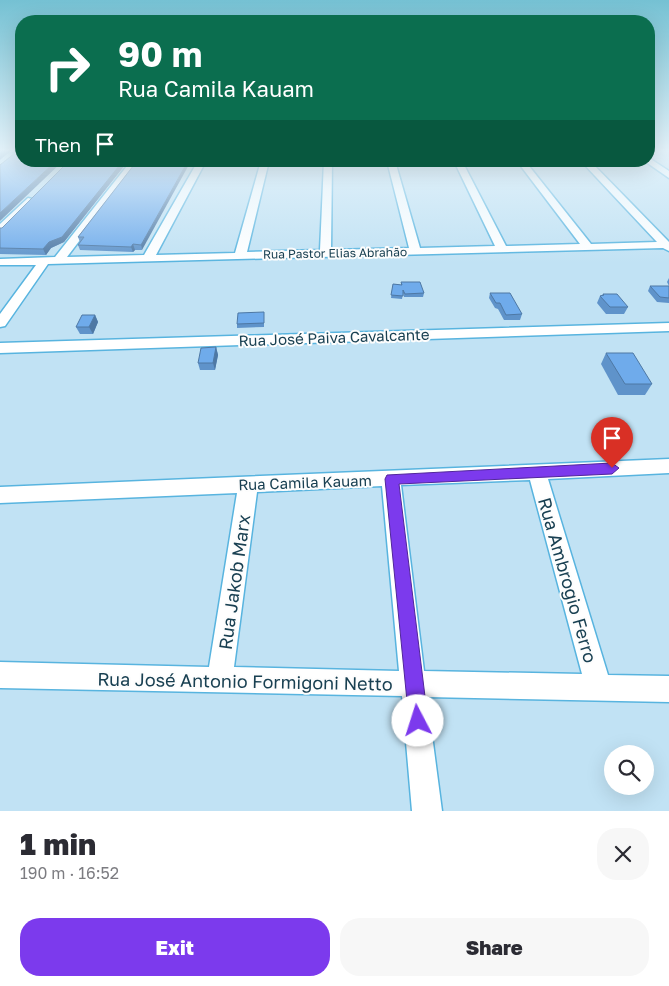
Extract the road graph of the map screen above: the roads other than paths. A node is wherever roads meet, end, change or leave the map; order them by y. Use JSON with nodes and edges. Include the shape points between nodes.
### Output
{"nodes":[{"id":1,"x":116,"y":187,"type":"edge"},
{"id":2,"x":188,"y":187,"type":"edge"},
{"id":3,"x":258,"y":187,"type":"edge"},
{"id":4,"x":327,"y":187,"type":"edge"},
{"id":5,"x":398,"y":187,"type":"edge"},
{"id":6,"x":471,"y":187,"type":"edge"},
{"id":7,"x":541,"y":187,"type":"edge"},
{"id":8,"x":610,"y":187,"type":"edge"},
{"id":9,"x":35,"y":196,"type":"edge"},
{"id":10,"x":0,"y":230,"type":"edge"},
{"id":11,"x":668,"y":246,"type":"edge"},
{"id":12,"x":588,"y":247,"type":"junction"},
{"id":13,"x":502,"y":249,"type":"junction"},
{"id":14,"x":415,"y":251,"type":"junction"},
{"id":15,"x":325,"y":254,"type":"junction"},
{"id":16,"x":240,"y":256,"type":"junction"},
{"id":17,"x":148,"y":258,"type":"junction"},
{"id":18,"x":58,"y":260,"type":"junction"},
{"id":19,"x":44,"y":261,"type":"junction"},
{"id":20,"x":0,"y":262,"type":"edge"},
{"id":21,"x":0,"y":323,"type":"edge"},
{"id":22,"x":669,"y":327,"type":"edge"},
{"id":23,"x":0,"y":348,"type":"edge"},
{"id":24,"x":669,"y":466,"type":"edge"},
{"id":25,"x":537,"y":472,"type":"junction"},
{"id":26,"x":391,"y":479,"type":"junction"},
{"id":27,"x":248,"y":485,"type":"junction"},
{"id":28,"x":0,"y":495,"type":"edge"},
{"id":29,"x":0,"y":675,"type":"edge"},
{"id":30,"x":220,"y":680,"type":"junction"},
{"id":31,"x":415,"y":685,"type":"junction"},
{"id":32,"x":600,"y":689,"type":"junction"},
{"id":33,"x":669,"y":689,"type":"edge"},
{"id":34,"x":427,"y":811,"type":"edge"}],
"edges":[{"from":1,"to":18,"type":"street"},
{"from":2,"to":17,"type":"street"},
{"from":3,"to":16,"type":"street"},
{"from":4,"to":15,"type":"street"},
{"from":5,"to":14,"type":"street"},
{"from":6,"to":13,"type":"street"},
{"from":7,"to":12,"type":"street"},
{"from":8,"to":11,"type":"street"},
{"from":9,"to":10,"type":"street"},
{"from":11,"to":12,"type":"street","name":"Rua Pastor Elias Abrahão"},
{"from":12,"to":13,"type":"street","name":"Rua Pastor Elias Abrahão"},
{"from":13,"to":14,"type":"street","name":"Rua Pastor Elias Abrahão"},
{"from":14,"to":15,"type":"street","name":"Rua Pastor Elias Abrahão"},
{"from":15,"to":16,"type":"street","name":"Rua Pastor Elias Abrahão"},
{"from":16,"to":17,"type":"street","name":"Rua Pastor Elias Abrahão"},
{"from":17,"to":18,"type":"street","name":"Rua Pastor Elias Abrahão"},
{"from":18,"to":19,"type":"street","name":"Rua Pastor Elias Abrahão"},
{"from":19,"to":20,"type":"street","name":"Rua Pastor Elias Abrahão"},
{"from":19,"to":21,"type":"street"},
{"from":22,"to":23,"type":"street","name":"Rua José Paiva Cavalcante"},
{"from":24,"to":25,"type":"street","name":"Rua Camila Kauam"},
{"from":25,"to":26,"type":"street","name":"Rua Camila Kauam"},
{"from":25,"to":32,"type":"street","name":"Rua Ambrogio Ferro"},
{"from":26,"to":27,"type":"street","name":"Rua Camila Kauam"},
{"from":26,"to":31,"type":"street"},
{"from":27,"to":28,"type":"street","name":"Rua Camila Kauam"},
{"from":27,"to":30,"type":"street","name":"Rua Jakob Marx"},
{"from":29,"to":30,"type":"street","name":"Rua José Antonio Formigoni Netto"},
{"from":30,"to":31,"type":"street","name":"Rua José Antonio Formigoni Netto"},
{"from":31,"to":32,"type":"street","name":"Rua José Antonio Formigoni Netto"},
{"from":31,"to":34,"type":"street"},
{"from":32,"to":33,"type":"street","name":"Rua José Antonio Formigoni Netto"}]}
